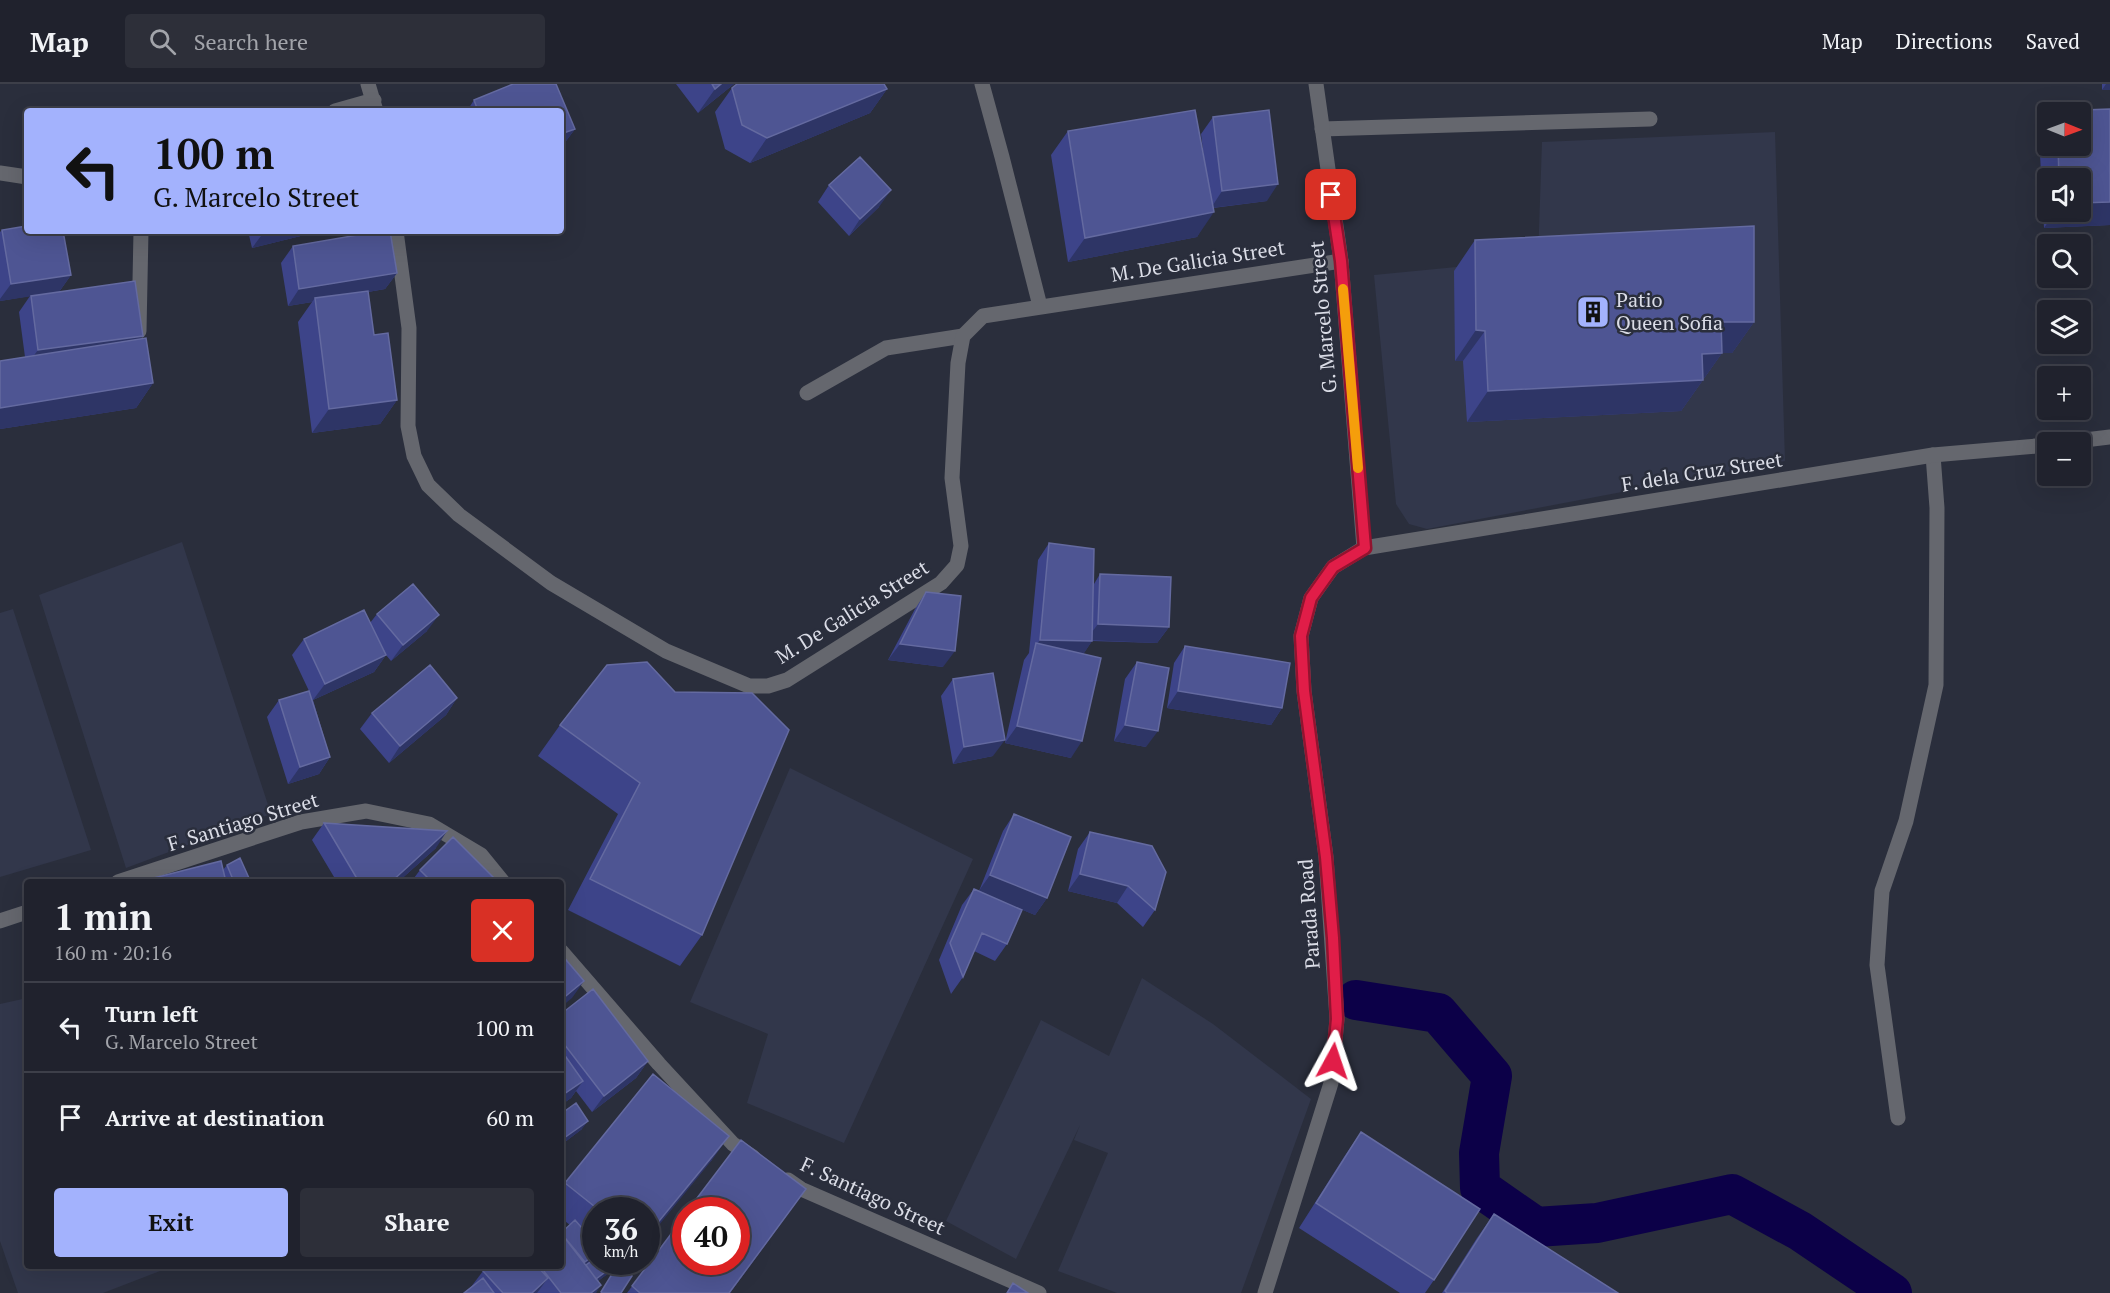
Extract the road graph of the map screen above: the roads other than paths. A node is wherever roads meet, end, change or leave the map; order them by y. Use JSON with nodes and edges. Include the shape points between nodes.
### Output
{"nodes":[{"id":1,"x":368,"y":84,"type":"edge"},
{"id":2,"x":981,"y":84,"type":"edge"},
{"id":3,"x":1316,"y":84,"type":"edge"},
{"id":4,"x":375,"y":106,"type":"edge"},
{"id":5,"x":359,"y":108,"type":"edge"},
{"id":6,"x":1650,"y":119,"type":"dead end"},
{"id":7,"x":1322,"y":129,"type":"junction"},
{"id":8,"x":0,"y":173,"type":"edge"},
{"id":9,"x":24,"y":177,"type":"edge"},
{"id":10,"x":141,"y":234,"type":"edge"},
{"id":11,"x":396,"y":234,"type":"edge"},
{"id":12,"x":1341,"y":261,"type":"junction"},
{"id":13,"x":1040,"y":306,"type":"junction"},
{"id":14,"x":963,"y":336,"type":"junction"},
{"id":15,"x":139,"y":343,"type":"edge"},
{"id":16,"x":807,"y":393,"type":"dead end"},
{"id":17,"x":2110,"y":437,"type":"edge"},
{"id":18,"x":2091,"y":439,"type":"edge"},
{"id":19,"x":2037,"y":446,"type":"edge"},
{"id":20,"x":1933,"y":455,"type":"junction"},
{"id":21,"x":1365,"y":548,"type":"junction"},
{"id":22,"x":127,"y":879,"type":"edge"},
{"id":23,"x":501,"y":879,"type":"edge"},
{"id":24,"x":24,"y":913,"type":"edge"},
{"id":25,"x":0,"y":921,"type":"edge"},
{"id":26,"x":564,"y":954,"type":"edge"},
{"id":27,"x":1898,"y":1118,"type":"dead end"},
{"id":28,"x":1039,"y":1293,"type":"edge"},
{"id":29,"x":1265,"y":1293,"type":"edge"}],
"edges":[{"from":1,"to":4,"type":"street"},
{"from":2,"to":13,"type":"street"},
{"from":3,"to":7,"type":"street","name":"G. Marcelo Street"},
{"from":4,"to":5,"type":"street"},
{"from":6,"to":7,"type":"street"},
{"from":7,"to":12,"type":"street","name":"G. Marcelo Street"},
{"from":8,"to":9,"type":"street"},
{"from":10,"to":15,"type":"street"},
{"from":11,"to":14,"type":"street","name":"M. De Galicia Street","via":[[409,328],[408,426],[414,456],[428,485],[459,515],[551,583],[666,651],[750,686],[787,680],[941,583],[957,565],[961,546],[952,478]]},
{"from":12,"to":13,"type":"street","name":"M. De Galicia Street"},
{"from":12,"to":21,"type":"street","name":"G. Marcelo Street"},
{"from":13,"to":14,"type":"street","name":"M. De Galicia Street","via":[[983,316]]},
{"from":14,"to":16,"type":"street","via":[[886,348]]},
{"from":17,"to":18,"type":"street"},
{"from":19,"to":20,"type":"street","name":"F. dela Cruz Street"},
{"from":20,"to":21,"type":"street","name":"F. dela Cruz Street"},
{"from":20,"to":27,"type":"street","via":[[1937,508],[1936,685],[1906,821],[1882,891],[1877,965]]},
{"from":21,"to":29,"type":"street","name":"Parada Road","via":[[1333,567],[1311,598],[1301,636],[1304,691],[1326,857],[1337,1019],[1331,1083]]},
{"from":22,"to":23,"type":"street","name":"F. Santiago Street","via":[[301,822],[366,811],[429,824],[481,855]]},
{"from":24,"to":25,"type":"street"},
{"from":26,"to":28,"type":"street","name":"F. Santiago Street","via":[[733,1144],[801,1190]]}]}
